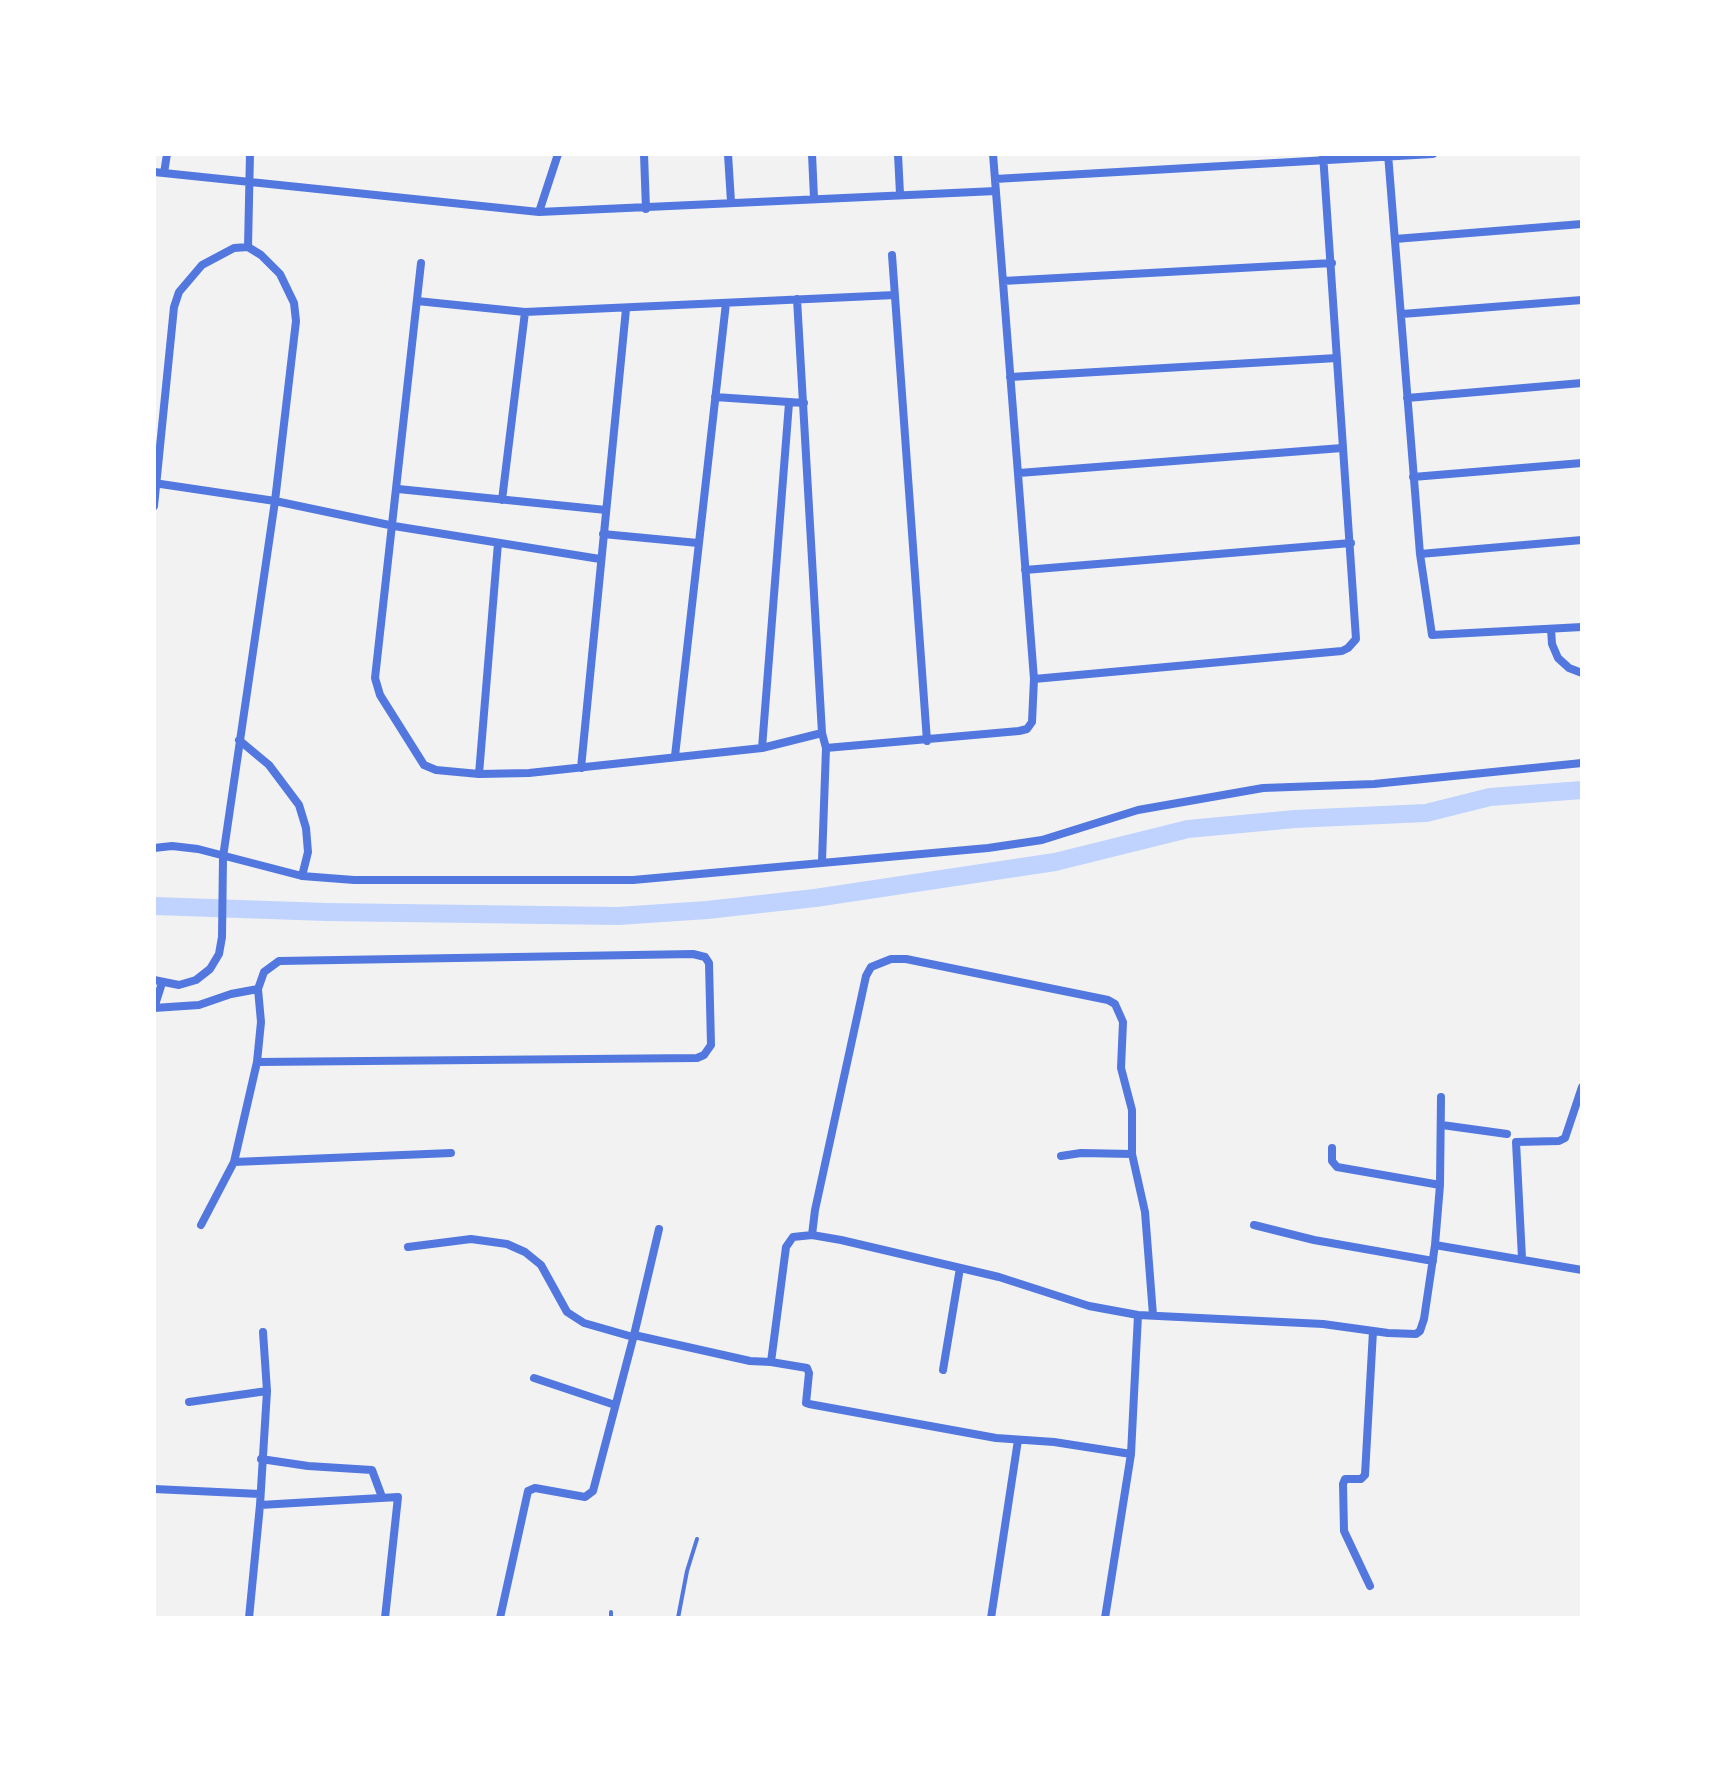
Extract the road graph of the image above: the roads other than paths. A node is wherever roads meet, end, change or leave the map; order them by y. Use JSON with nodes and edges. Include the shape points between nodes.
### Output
{"nodes":[{"id":1,"x":167,"y":154,"type":"edge"},
{"id":2,"x":250,"y":154,"type":"edge"},
{"id":3,"x":558,"y":154,"type":"edge"},
{"id":4,"x":644,"y":154,"type":"edge"},
{"id":5,"x":728,"y":154,"type":"edge"},
{"id":6,"x":812,"y":154,"type":"edge"},
{"id":7,"x":898,"y":154,"type":"edge"},
{"id":8,"x":993,"y":154,"type":"edge"},
{"id":9,"x":1433,"y":154,"type":"edge"},
{"id":10,"x":1388,"y":156,"type":"edge"},
{"id":11,"x":1323,"y":158,"type":"edge"},
{"id":12,"x":154,"y":172,"type":"edge"},
{"id":13,"x":164,"y":173,"type":"junction"},
{"id":14,"x":995,"y":179,"type":"junction"},
{"id":15,"x":248,"y":182,"type":"junction"},
{"id":16,"x":996,"y":191,"type":"junction"},
{"id":17,"x":900,"y":194,"type":"junction"},
{"id":18,"x":814,"y":198,"type":"junction"},
{"id":19,"x":731,"y":202,"type":"junction"},
{"id":20,"x":646,"y":209,"type":"junction"},
{"id":21,"x":539,"y":212,"type":"junction"},
{"id":22,"x":1582,"y":224,"type":"edge"},
{"id":23,"x":1395,"y":239,"type":"junction"},
{"id":24,"x":248,"y":247,"type":"junction"},
{"id":25,"x":892,"y":255,"type":"dead end"},
{"id":26,"x":421,"y":263,"type":"dead end"},
{"id":27,"x":1332,"y":263,"type":"junction"},
{"id":28,"x":1003,"y":281,"type":"junction"},
{"id":29,"x":895,"y":295,"type":"junction"},
{"id":30,"x":797,"y":299,"type":"junction"},
{"id":31,"x":1582,"y":300,"type":"edge"},
{"id":32,"x":417,"y":301,"type":"junction"},
{"id":33,"x":726,"y":303,"type":"junction"},
{"id":34,"x":626,"y":309,"type":"junction"},
{"id":35,"x":525,"y":312,"type":"junction"},
{"id":36,"x":1402,"y":314,"type":"junction"},
{"id":37,"x":1337,"y":358,"type":"junction"},
{"id":38,"x":1010,"y":377,"type":"junction"},
{"id":39,"x":1582,"y":383,"type":"edge"},
{"id":40,"x":715,"y":397,"type":"junction"},
{"id":41,"x":1407,"y":398,"type":"junction"},
{"id":42,"x":789,"y":403,"type":"junction"},
{"id":43,"x":804,"y":403,"type":"junction"},
{"id":44,"x":1342,"y":448,"type":"junction"},
{"id":45,"x":1582,"y":463,"type":"edge"},
{"id":46,"x":1019,"y":473,"type":"junction"},
{"id":47,"x":1413,"y":477,"type":"junction"},
{"id":48,"x":155,"y":483,"type":"edge"},
{"id":49,"x":398,"y":489,"type":"junction"},
{"id":50,"x":502,"y":500,"type":"junction"},
{"id":51,"x":275,"y":501,"type":"junction"},
{"id":52,"x":154,"y":506,"type":"edge"},
{"id":53,"x":606,"y":510,"type":"junction"},
{"id":54,"x":394,"y":526,"type":"junction"},
{"id":55,"x":603,"y":534,"type":"junction"},
{"id":56,"x":1582,"y":540,"type":"edge"},
{"id":57,"x":498,"y":543,"type":"junction"},
{"id":58,"x":698,"y":543,"type":"junction"},
{"id":59,"x":1351,"y":543,"type":"junction"},
{"id":60,"x":1420,"y":554,"type":"junction"},
{"id":61,"x":600,"y":559,"type":"junction"},
{"id":62,"x":1025,"y":570,"type":"junction"},
{"id":63,"x":1582,"y":627,"type":"edge"},
{"id":64,"x":1551,"y":629,"type":"junction"},
{"id":65,"x":1582,"y":673,"type":"edge"},
{"id":66,"x":1034,"y":679,"type":"junction"},
{"id":67,"x":822,"y":733,"type":"junction"},
{"id":68,"x":239,"y":740,"type":"junction"},
{"id":69,"x":927,"y":741,"type":"junction"},
{"id":70,"x":762,"y":748,"type":"junction"},
{"id":71,"x":826,"y":748,"type":"junction"},
{"id":72,"x":675,"y":756,"type":"junction"},
{"id":73,"x":1582,"y":763,"type":"edge"},
{"id":74,"x":581,"y":768,"type":"junction"},
{"id":75,"x":479,"y":774,"type":"junction"},
{"id":76,"x":154,"y":848,"type":"edge"},
{"id":77,"x":223,"y":857,"type":"junction"},
{"id":78,"x":822,"y":861,"type":"junction"},
{"id":79,"x":302,"y":876,"type":"junction"},
{"id":80,"x":158,"y":981,"type":"edge"},
{"id":81,"x":258,"y":989,"type":"junction"},
{"id":82,"x":154,"y":1008,"type":"edge"},
{"id":83,"x":257,"y":1062,"type":"junction"},
{"id":84,"x":1582,"y":1087,"type":"edge"},
{"id":85,"x":1441,"y":1097,"type":"dead end"},
{"id":86,"x":1442,"y":1125,"type":"junction"},
{"id":87,"x":1507,"y":1134,"type":"dead end"},
{"id":88,"x":1332,"y":1148,"type":"dead end"},
{"id":89,"x":451,"y":1153,"type":"dead end"},
{"id":90,"x":1132,"y":1154,"type":"junction"},
{"id":91,"x":1061,"y":1156,"type":"dead end"},
{"id":92,"x":234,"y":1162,"type":"junction"},
{"id":93,"x":1440,"y":1185,"type":"junction"},
{"id":94,"x":201,"y":1225,"type":"dead end"},
{"id":95,"x":1254,"y":1225,"type":"dead end"},
{"id":96,"x":659,"y":1229,"type":"dead end"},
{"id":97,"x":812,"y":1235,"type":"junction"},
{"id":98,"x":1435,"y":1245,"type":"junction"},
{"id":99,"x":408,"y":1247,"type":"dead end"},
{"id":100,"x":1522,"y":1258,"type":"junction"},
{"id":101,"x":1433,"y":1261,"type":"junction"},
{"id":102,"x":960,"y":1268,"type":"junction"},
{"id":103,"x":1582,"y":1270,"type":"edge"},
{"id":104,"x":1138,"y":1315,"type":"junction"},
{"id":105,"x":1153,"y":1315,"type":"junction"},
{"id":106,"x":1373,"y":1331,"type":"junction"},
{"id":107,"x":263,"y":1332,"type":"dead end"},
{"id":108,"x":633,"y":1336,"type":"junction"},
{"id":109,"x":771,"y":1362,"type":"junction"},
{"id":110,"x":943,"y":1370,"type":"dead end"},
{"id":111,"x":534,"y":1378,"type":"dead end"},
{"id":112,"x":267,"y":1391,"type":"junction"},
{"id":113,"x":189,"y":1402,"type":"dead end"},
{"id":114,"x":615,"y":1405,"type":"junction"},
{"id":115,"x":1018,"y":1440,"type":"junction"},
{"id":116,"x":1131,"y":1454,"type":"junction"},
{"id":117,"x":261,"y":1459,"type":"junction"},
{"id":118,"x":154,"y":1489,"type":"edge"},
{"id":119,"x":260,"y":1494,"type":"junction"},
{"id":120,"x":382,"y":1497,"type":"junction"},
{"id":121,"x":260,"y":1505,"type":"junction"},
{"id":122,"x":697,"y":1539,"type":"dead end"},
{"id":123,"x":1370,"y":1586,"type":"dead end"},
{"id":124,"x":249,"y":1618,"type":"edge"},
{"id":125,"x":385,"y":1618,"type":"edge"},
{"id":126,"x":500,"y":1618,"type":"edge"},
{"id":127,"x":678,"y":1618,"type":"edge"},
{"id":128,"x":991,"y":1618,"type":"edge"},
{"id":129,"x":1105,"y":1618,"type":"edge"}],
"edges":[{"from":1,"to":13,"type":"street"},
{"from":2,"to":15,"type":"street"},
{"from":3,"to":21,"type":"street"},
{"from":4,"to":20,"type":"street"},
{"from":5,"to":19,"type":"street"},
{"from":6,"to":18,"type":"street"},
{"from":7,"to":17,"type":"street"},
{"from":8,"to":14,"type":"street"},
{"from":9,"to":10,"type":"street"},
{"from":10,"to":11,"type":"street"},
{"from":10,"to":23,"type":"street"},
{"from":11,"to":14,"type":"street"},
{"from":11,"to":27,"type":"street"},
{"from":12,"to":13,"type":"street"},
{"from":13,"to":15,"type":"street"},
{"from":14,"to":16,"type":"street"},
{"from":15,"to":21,"type":"street"},
{"from":15,"to":24,"type":"street"},
{"from":16,"to":17,"type":"street"},
{"from":16,"to":28,"type":"street"},
{"from":17,"to":18,"type":"street"},
{"from":18,"to":19,"type":"street"},
{"from":19,"to":20,"type":"street"},
{"from":20,"to":21,"type":"street"},
{"from":22,"to":23,"type":"street"},
{"from":23,"to":36,"type":"street"},
{"from":24,"to":48,"type":"street","via":[[234,248],[202,265],[179,292]]},
{"from":24,"to":51,"type":"street","via":[[280,274],[296,321]]},
{"from":25,"to":29,"type":"street"},
{"from":26,"to":32,"type":"street"},
{"from":27,"to":28,"type":"street"},
{"from":27,"to":37,"type":"street"},
{"from":28,"to":38,"type":"street"},
{"from":29,"to":30,"type":"street"},
{"from":29,"to":69,"type":"street"},
{"from":30,"to":33,"type":"street"},
{"from":30,"to":43,"type":"street"},
{"from":31,"to":36,"type":"street"},
{"from":32,"to":35,"type":"street"},
{"from":32,"to":49,"type":"street"},
{"from":33,"to":34,"type":"street"},
{"from":33,"to":40,"type":"street"},
{"from":34,"to":35,"type":"street"},
{"from":34,"to":53,"type":"street"},
{"from":35,"to":50,"type":"street"},
{"from":36,"to":41,"type":"street"},
{"from":37,"to":38,"type":"street"},
{"from":37,"to":44,"type":"street"},
{"from":38,"to":46,"type":"street"},
{"from":39,"to":41,"type":"street"},
{"from":40,"to":42,"type":"street"},
{"from":40,"to":58,"type":"street"},
{"from":41,"to":47,"type":"street"},
{"from":42,"to":43,"type":"street"},
{"from":42,"to":70,"type":"street"},
{"from":43,"to":67,"type":"street"},
{"from":44,"to":46,"type":"street"},
{"from":44,"to":59,"type":"street"},
{"from":45,"to":47,"type":"street"},
{"from":46,"to":62,"type":"street"},
{"from":47,"to":60,"type":"street"},
{"from":48,"to":51,"type":"street"},
{"from":48,"to":52,"type":"street"},
{"from":49,"to":50,"type":"street"},
{"from":49,"to":54,"type":"street"},
{"from":50,"to":53,"type":"street"},
{"from":51,"to":54,"type":"street"},
{"from":51,"to":68,"type":"street"},
{"from":53,"to":55,"type":"street"},
{"from":54,"to":57,"type":"street"},
{"from":54,"to":75,"type":"street","via":[[377,686],[424,765]]},
{"from":55,"to":58,"type":"street"},
{"from":55,"to":61,"type":"street"},
{"from":56,"to":60,"type":"street"},
{"from":57,"to":61,"type":"street"},
{"from":57,"to":75,"type":"street"},
{"from":58,"to":72,"type":"street"},
{"from":59,"to":62,"type":"street"},
{"from":59,"to":66,"type":"street","via":[[1356,639],[1348,648]]},
{"from":60,"to":64,"type":"street","via":[[1432,635]]},
{"from":61,"to":74,"type":"street"},
{"from":62,"to":66,"type":"street"},
{"from":63,"to":64,"type":"street"},
{"from":64,"to":65,"type":"street","via":[[1558,658]]},
{"from":66,"to":69,"type":"street","via":[[1027,729]]},
{"from":67,"to":70,"type":"street"},
{"from":67,"to":71,"type":"street"},
{"from":68,"to":77,"type":"street"},
{"from":68,"to":79,"type":"street","via":[[269,765],[299,805],[308,852]]},
{"from":69,"to":71,"type":"street"},
{"from":70,"to":72,"type":"street"},
{"from":71,"to":78,"type":"street"},
{"from":72,"to":74,"type":"street"},
{"from":73,"to":78,"type":"street","via":[[1374,784],[1263,788],[1138,810],[1042,840]]},
{"from":74,"to":75,"type":"street"},
{"from":76,"to":77,"type":"street","via":[[182,847]]},
{"from":77,"to":79,"type":"street"},
{"from":77,"to":80,"type":"street","via":[[219,954],[196,980],[179,985]]},
{"from":78,"to":79,"type":"street","via":[[633,880]]},
{"from":80,"to":82,"type":"street"},
{"from":81,"to":82,"type":"street","via":[[199,1005]]},
{"from":81,"to":83,"type":"street"},
{"from":81,"to":83,"type":"street","via":[[264,972],[279,961],[693,954],[709,963],[711,1045],[704,1055],[684,1059]]},
{"from":83,"to":92,"type":"street"},
{"from":84,"to":100,"type":"street","via":[[1565,1138],[1516,1142]]},
{"from":85,"to":86,"type":"street"},
{"from":86,"to":87,"type":"street"},
{"from":86,"to":93,"type":"street"},
{"from":88,"to":93,"type":"street","via":[[1337,1167]]},
{"from":89,"to":92,"type":"street"},
{"from":90,"to":91,"type":"street"},
{"from":90,"to":97,"type":"street","via":[[1132,1110],[1121,1068],[1123,1022],[1115,1004],[891,959],[871,967],[866,976]]},
{"from":90,"to":105,"type":"street","via":[[1145,1212]]},
{"from":92,"to":94,"type":"street"},
{"from":93,"to":98,"type":"street"},
{"from":95,"to":101,"type":"street"},
{"from":96,"to":108,"type":"street"},
{"from":97,"to":102,"type":"street"},
{"from":97,"to":109,"type":"street","via":[[793,1237],[786,1247]]},
{"from":98,"to":100,"type":"street"},
{"from":98,"to":101,"type":"street"},
{"from":99,"to":108,"type":"street","via":[[471,1239],[507,1244],[541,1265],[567,1312],[584,1323]]},
{"from":100,"to":103,"type":"street"},
{"from":101,"to":106,"type":"street","via":[[1420,1331]]},
{"from":102,"to":104,"type":"street"},
{"from":102,"to":110,"type":"street"},
{"from":104,"to":105,"type":"street"},
{"from":104,"to":116,"type":"street"},
{"from":105,"to":106,"type":"street"},
{"from":106,"to":123,"type":"street","via":[[1365,1475],[1343,1484],[1344,1531]]},
{"from":107,"to":112,"type":"street"},
{"from":108,"to":109,"type":"street"},
{"from":108,"to":114,"type":"street"},
{"from":109,"to":115,"type":"street","via":[[807,1368],[809,1404]]},
{"from":111,"to":114,"type":"street"},
{"from":112,"to":113,"type":"street"},
{"from":112,"to":117,"type":"street"},
{"from":114,"to":126,"type":"street","via":[[591,1494],[535,1488],[526,1495]]},
{"from":115,"to":116,"type":"street"},
{"from":115,"to":128,"type":"street"},
{"from":116,"to":129,"type":"street"},
{"from":117,"to":119,"type":"street"},
{"from":117,"to":120,"type":"street","via":[[372,1470]]},
{"from":118,"to":119,"type":"street"},
{"from":119,"to":121,"type":"street"},
{"from":120,"to":121,"type":"street"},
{"from":120,"to":125,"type":"street","via":[[395,1496],[399,1502]]},
{"from":121,"to":124,"type":"street"},
{"from":122,"to":127,"type":"lane"}]}
